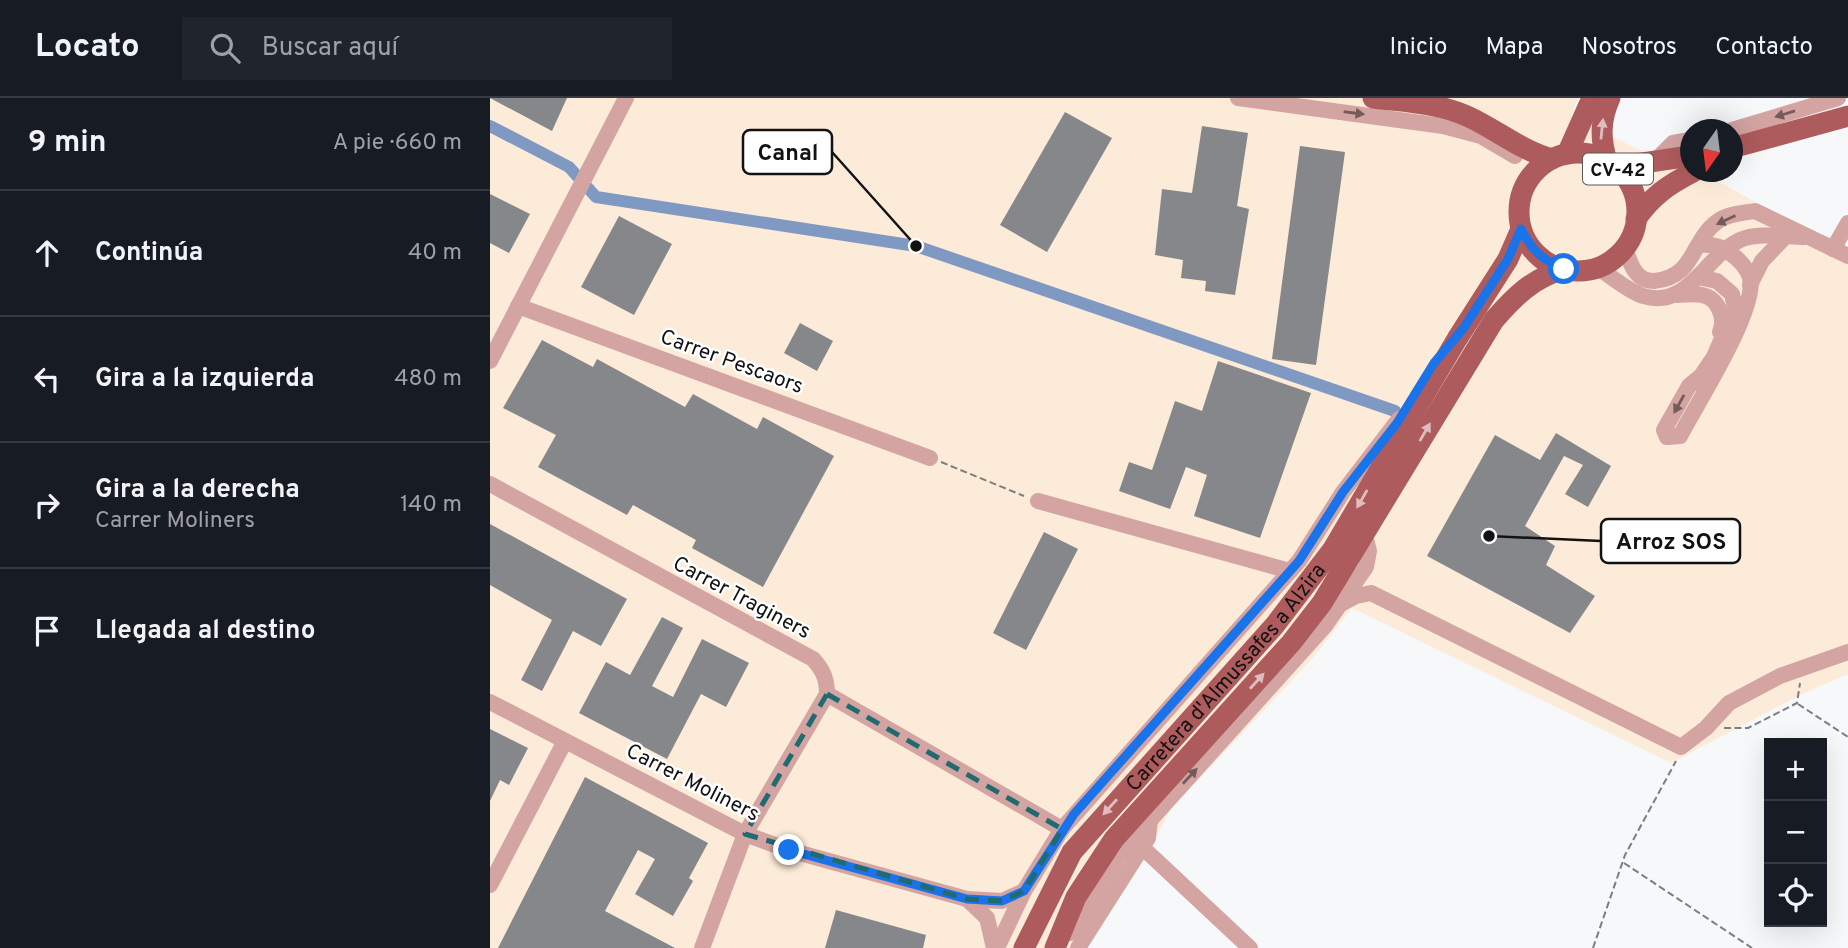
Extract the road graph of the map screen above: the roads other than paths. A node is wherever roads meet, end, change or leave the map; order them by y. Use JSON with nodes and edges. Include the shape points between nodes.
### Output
{"nodes":[{"id":1,"x":626,"y":98,"type":"edge"},
{"id":2,"x":1238,"y":98,"type":"edge"},
{"id":3,"x":1380,"y":98,"type":"edge"},
{"id":4,"x":1592,"y":98,"type":"edge"},
{"id":5,"x":1610,"y":98,"type":"edge"},
{"id":6,"x":1838,"y":98,"type":"edge"},
{"id":7,"x":1848,"y":116,"type":"edge"},
{"id":8,"x":1743,"y":127,"type":"edge"},
{"id":9,"x":1680,"y":142,"type":"edge"},
{"id":10,"x":1755,"y":144,"type":"junction"},
{"id":11,"x":1743,"y":146,"type":"edge"},
{"id":12,"x":1511,"y":147,"type":"junction"},
{"id":13,"x":1743,"y":149,"type":"edge"},
{"id":14,"x":1559,"y":157,"type":"junction"},
{"id":15,"x":1680,"y":158,"type":"edge"},
{"id":16,"x":1653,"y":163,"type":"junction"},
{"id":17,"x":1611,"y":164,"type":"junction"},
{"id":18,"x":1680,"y":178,"type":"edge"},
{"id":19,"x":1525,"y":185,"type":"junction"},
{"id":20,"x":1636,"y":219,"type":"junction"},
{"id":21,"x":1848,"y":223,"type":"edge"},
{"id":22,"x":1521,"y":229,"type":"junction"},
{"id":23,"x":1785,"y":237,"type":"junction"},
{"id":24,"x":1810,"y":237,"type":"junction"},
{"id":25,"x":1699,"y":246,"type":"junction"},
{"id":26,"x":1625,"y":247,"type":"junction"},
{"id":27,"x":1725,"y":249,"type":"junction"},
{"id":28,"x":1833,"y":249,"type":"junction"},
{"id":29,"x":1848,"y":256,"type":"edge"},
{"id":30,"x":1598,"y":268,"type":"junction"},
{"id":31,"x":1564,"y":269,"type":"junction"},
{"id":32,"x":1698,"y":277,"type":"junction"},
{"id":33,"x":1750,"y":285,"type":"junction"},
{"id":34,"x":1675,"y":295,"type":"junction"},
{"id":35,"x":518,"y":306,"type":"junction"},
{"id":36,"x":1463,"y":329,"type":"junction"},
{"id":37,"x":490,"y":361,"type":"edge"},
{"id":38,"x":1690,"y":368,"type":"dead end"},
{"id":39,"x":930,"y":458,"type":"road end"},
{"id":40,"x":490,"y":484,"type":"edge"},
{"id":41,"x":1038,"y":501,"type":"road end"},
{"id":42,"x":1365,"y":536,"type":"junction"},
{"id":43,"x":1290,"y":570,"type":"junction"},
{"id":44,"x":1339,"y":605,"type":"junction"},
{"id":45,"x":1848,"y":652,"type":"edge"},
{"id":46,"x":827,"y":694,"type":"junction"},
{"id":47,"x":490,"y":702,"type":"edge"},
{"id":48,"x":565,"y":741,"type":"junction"},
{"id":49,"x":1150,"y":819,"type":"junction"},
{"id":50,"x":1062,"y":829,"type":"junction"},
{"id":51,"x":746,"y":834,"type":"junction"},
{"id":52,"x":1142,"y":847,"type":"junction"},
{"id":53,"x":490,"y":885,"type":"edge"},
{"id":54,"x":1024,"y":891,"type":"junction"},
{"id":55,"x":967,"y":899,"type":"junction"},
{"id":56,"x":702,"y":948,"type":"edge"},
{"id":57,"x":995,"y":948,"type":"edge"},
{"id":58,"x":1024,"y":948,"type":"edge"},
{"id":59,"x":1055,"y":948,"type":"edge"},
{"id":60,"x":1063,"y":948,"type":"edge"},
{"id":61,"x":1078,"y":948,"type":"edge"},
{"id":62,"x":1250,"y":948,"type":"edge"}],
"edges":[{"from":1,"to":35,"type":"street"},
{"from":2,"to":12,"type":"street","one_way":true,"via":[[1443,126]]},
{"from":3,"to":12,"type":"main road","via":[[1451,110]]},
{"from":4,"to":14,"type":"main road"},
{"from":17,"to":5,"type":"main road","one_way":true,"via":[[1601,140]]},
{"from":6,"to":8,"type":"street","one_way":true},
{"from":7,"to":10,"type":"main road"},
{"from":9,"to":16,"type":"street"},
{"from":10,"to":11,"type":"main road"},
{"from":10,"to":13,"type":"main road"},
{"from":12,"to":14,"type":"main road"},
{"from":12,"to":19,"type":"main road"},
{"from":14,"to":17,"type":"main road","number":"CV-42","via":[[1594,156]]},
{"from":14,"to":19,"type":"main road","number":"CV-42"},
{"from":15,"to":16,"type":"main road","number":"CV-42"},
{"from":16,"to":17,"type":"main road","number":"CV-42"},
{"from":17,"to":20,"type":"main road","number":"CV-42","via":[[1632,191]]},
{"from":18,"to":20,"type":"main road","number":"CV-42","via":[[1649,200]]},
{"from":19,"to":22,"type":"main road","via":[[1519,207]]},
{"from":20,"to":26,"type":"main road","number":"CV-42"},
{"from":21,"to":28,"type":"street"},
{"from":22,"to":31,"type":"main road","via":[[1530,247],[1545,261]]},
{"from":22,"to":36,"type":"main road","name":"Carretera d'Almussafes a Alzira","via":[[1508,259]]},
{"from":23,"to":24,"type":"street"},
{"from":23,"to":27,"type":"street","via":[[1742,239]]},
{"from":23,"to":33,"type":"street","via":[[1762,261]]},
{"from":24,"to":25,"type":"street","one_way":true,"via":[[1755,211],[1720,220]]},
{"from":24,"to":28,"type":"street"},
{"from":25,"to":26,"type":"street","via":[[1684,270],[1668,279],[1649,281],[1634,272]]},
{"from":25,"to":27,"type":"street","via":[[1714,244]]},
{"from":26,"to":30,"type":"main road"},
{"from":27,"to":32,"type":"street"},
{"from":27,"to":33,"type":"street","via":[[1740,261]]},
{"from":28,"to":29,"type":"street"},
{"from":30,"to":31,"type":"main road"},
{"from":30,"to":34,"type":"street","via":[[1643,296],[1665,299]]},
{"from":42,"to":31,"type":"main road","name":"Carretera d'Almussafes a Alzira","one_way":true,"via":[[1494,320],[1517,294],[1543,275]]},
{"from":32,"to":33,"type":"street","one_way":true,"via":[[1717,281],[1732,294],[1735,308],[1714,357],[1689,386],[1664,430],[1667,437],[1680,436],[1726,352],[1741,321]]},
{"from":32,"to":34,"type":"street"},
{"from":34,"to":38,"type":"street","via":[[1704,295],[1723,315],[1723,328],[1702,364]]},
{"from":35,"to":37,"type":"street"},
{"from":35,"to":39,"type":"street","name":"Carrer Pescaors"},
{"from":36,"to":43,"type":"street","name":"Carretera d'Almussafes a Alzira","via":[[1434,363],[1397,423],[1361,466],[1321,531]]},
{"from":36,"to":58,"type":"main road","name":"Carretera d'Almussafes a Alzira","one_way":true,"via":[[1304,591],[1072,852]]},
{"from":40,"to":46,"type":"street","name":"Carrer Traginers","via":[[813,659],[827,682]]},
{"from":41,"to":43,"type":"street"},
{"from":42,"to":44,"type":"street","name":"Carretera d'Almussafes a Alzira","via":[[1366,566]]},
{"from":59,"to":42,"type":"main road","name":"Carretera d'Almussafes a Alzira","one_way":true,"via":[[1076,897],[1114,839],[1291,643]]},
{"from":43,"to":50,"type":"street","name":"Carretera d'Almussafes a Alzira"},
{"from":44,"to":45,"type":"street","via":[[1371,593],[1681,747],[1728,703],[1803,667]]},
{"from":49,"to":44,"type":"street","name":"Carretera d'Almussafes a Alzira","one_way":true,"via":[[1282,676]]},
{"from":46,"to":50,"type":"street"},
{"from":46,"to":51,"type":"street"},
{"from":47,"to":48,"type":"street","name":"Carrer Moliners"},
{"from":48,"to":51,"type":"street","name":"Carrer Moliners"},
{"from":48,"to":53,"type":"street"},
{"from":49,"to":52,"type":"street"},
{"from":49,"to":60,"type":"street","name":"Carretera d'Almussafes a Alzira","via":[[1100,881]]},
{"from":50,"to":54,"type":"street","name":"Carretera d'Almussafes a Alzira"},
{"from":51,"to":55,"type":"street","name":"Carrer Moliners"},
{"from":51,"to":56,"type":"street"},
{"from":52,"to":61,"type":"street"},
{"from":52,"to":62,"type":"street"},
{"from":54,"to":55,"type":"street","name":"Carrer Moliners","via":[[1002,901]]},
{"from":54,"to":57,"type":"street","name":"Carretera d'Almussafes a Alzira"},
{"from":55,"to":57,"type":"street","via":[[987,918]]}]}
